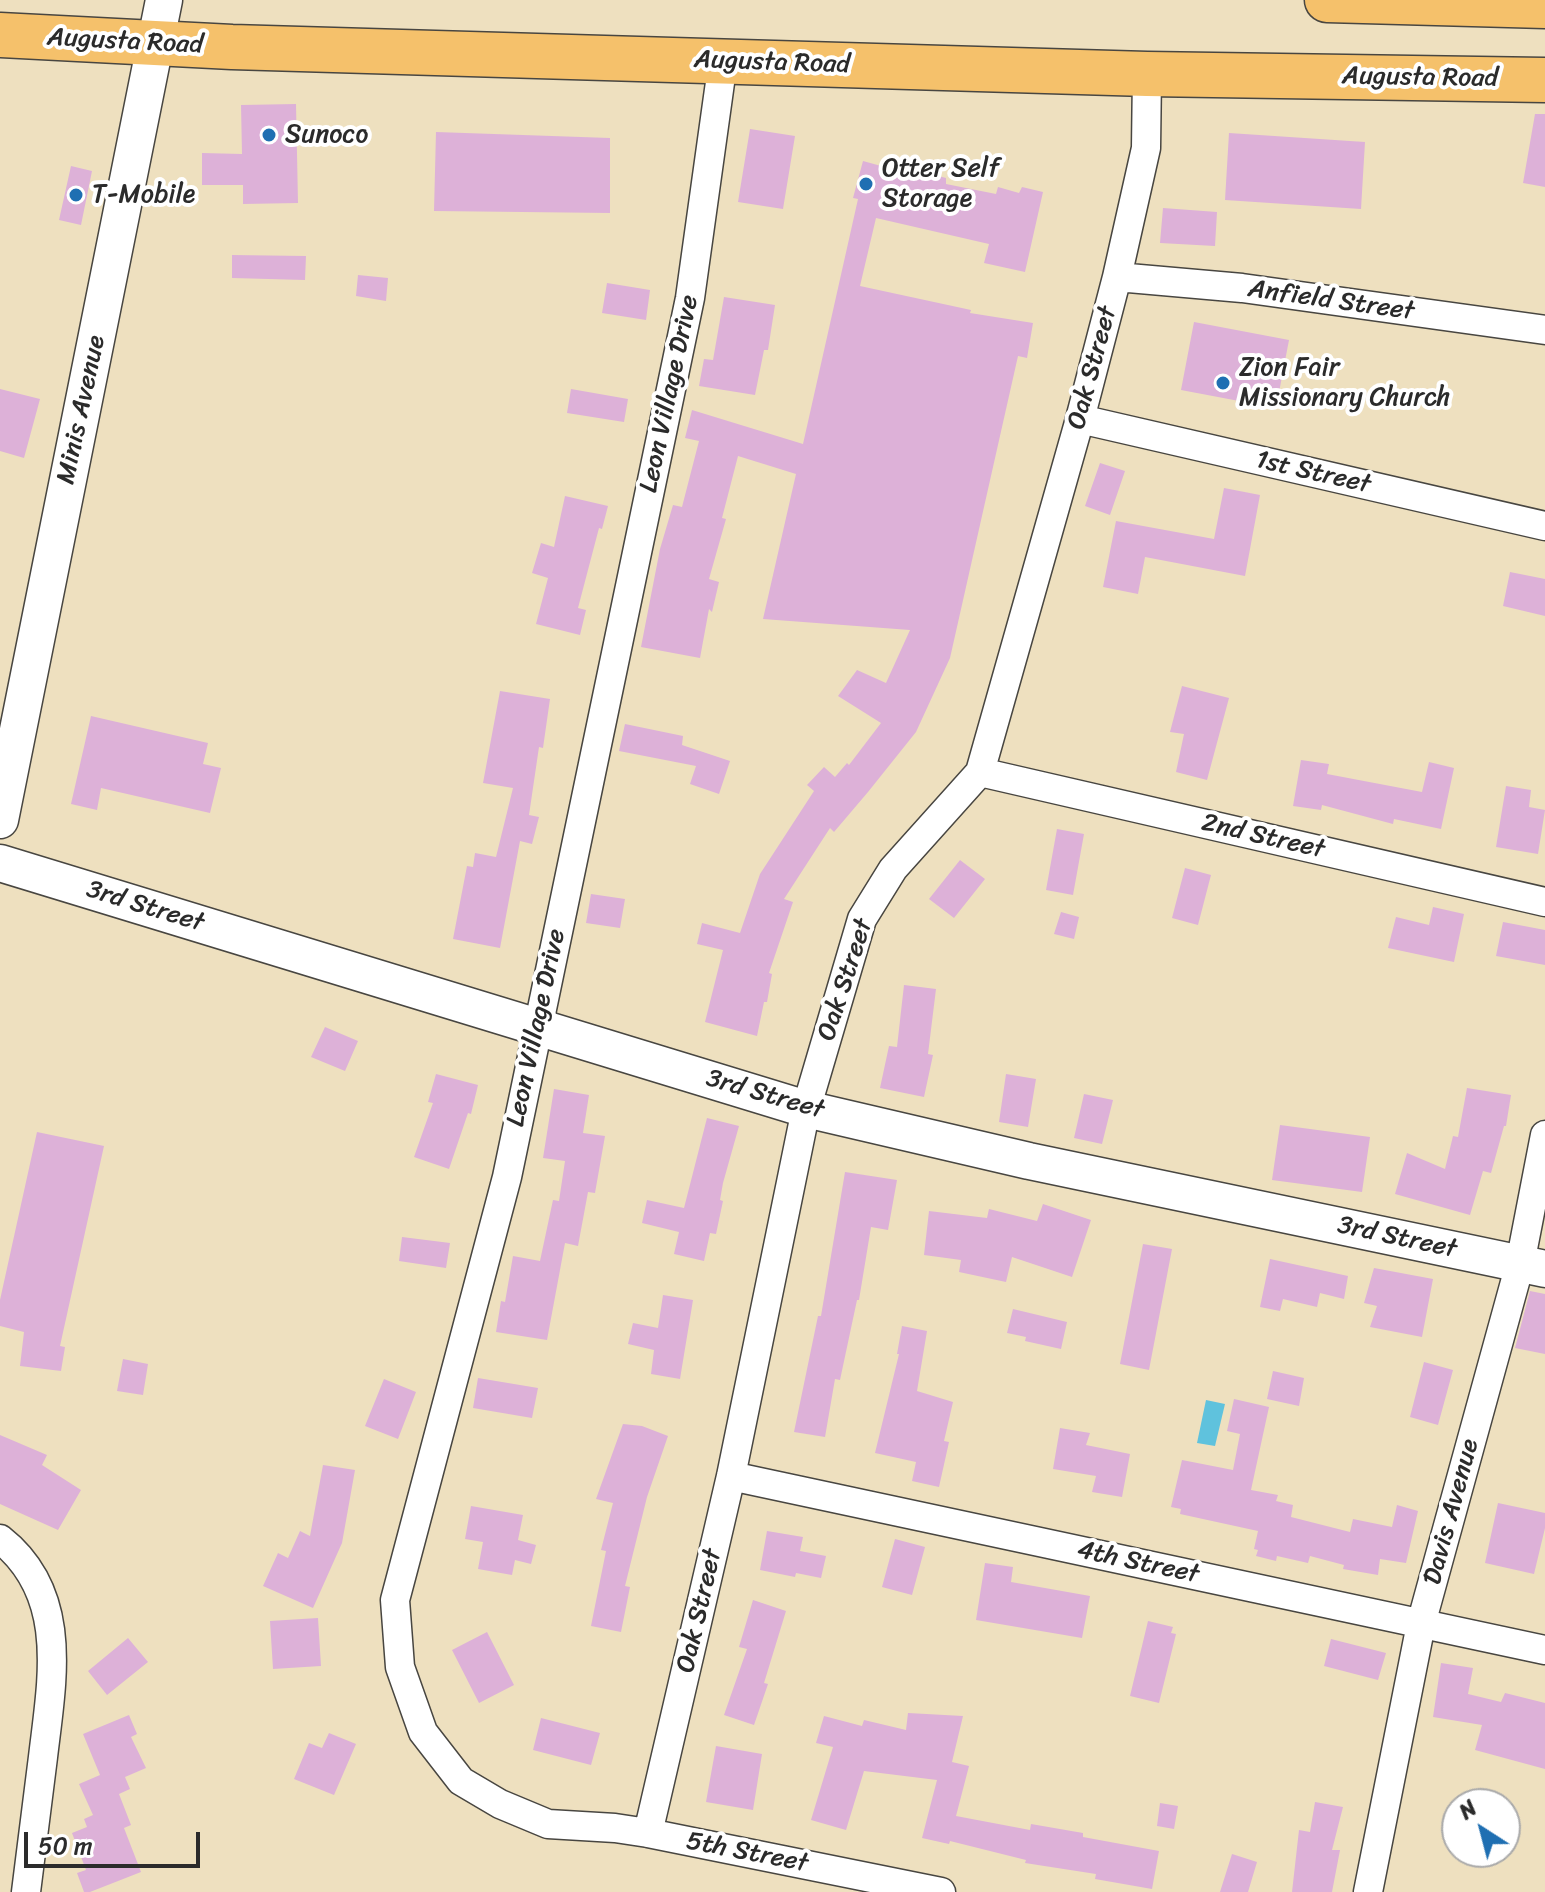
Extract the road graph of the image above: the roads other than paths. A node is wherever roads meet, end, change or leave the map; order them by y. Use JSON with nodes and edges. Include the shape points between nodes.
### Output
{"nodes":[{"id":1,"x":164,"y":0,"type":"edge"},
{"id":2,"x":1327,"y":0,"type":"edge"},
{"id":3,"x":1545,"y":6,"type":"edge"},
{"id":4,"x":0,"y":35,"type":"edge"},
{"id":5,"x":156,"y":44,"type":"junction"},
{"id":6,"x":723,"y":61,"type":"junction"},
{"id":7,"x":1147,"y":74,"type":"junction"},
{"id":8,"x":1545,"y":80,"type":"edge"},
{"id":9,"x":1117,"y":277,"type":"junction"},
{"id":10,"x":1545,"y":330,"type":"edge"},
{"id":11,"x":1080,"y":419,"type":"junction"},
{"id":12,"x":1545,"y":526,"type":"edge"},
{"id":13,"x":980,"y":772,"type":"junction"},
{"id":14,"x":0,"y":820,"type":"edge"},
{"id":15,"x":0,"y":863,"type":"edge"},
{"id":16,"x":1545,"y":902,"type":"edge"},
{"id":17,"x":537,"y":1026,"type":"junction"},
{"id":18,"x":806,"y":1109,"type":"junction"},
{"id":19,"x":1545,"y":1135,"type":"edge"},
{"id":20,"x":1533,"y":1267,"type":"edge"},
{"id":21,"x":731,"y":1476,"type":"junction"},
{"id":22,"x":0,"y":1539,"type":"edge"},
{"id":23,"x":1421,"y":1624,"type":"junction"},
{"id":24,"x":1545,"y":1650,"type":"edge"},
{"id":25,"x":648,"y":1833,"type":"junction"},
{"id":26,"x":26,"y":1892,"type":"edge"},
{"id":27,"x":941,"y":1892,"type":"edge"},
{"id":28,"x":1368,"y":1892,"type":"edge"}],
"edges":[{"from":1,"to":5,"type":"street","name":"Minis Avenue"},
{"from":2,"to":3,"type":"highway"},
{"from":4,"to":5,"type":"highway","name":"Augusta Road"},
{"from":5,"to":6,"type":"highway","name":"Augusta Road"},
{"from":5,"to":14,"type":"street","name":"Minis Avenue"},
{"from":6,"to":7,"type":"highway","name":"Augusta Road"},
{"from":6,"to":17,"type":"street","name":"Leon Village Drive","via":[[690,298]]},
{"from":7,"to":8,"type":"highway","name":"Augusta Road"},
{"from":7,"to":9,"type":"street","name":"Oak Street","via":[[1146,148]]},
{"from":9,"to":10,"type":"street","name":"Anfield Street","via":[[1242,288]]},
{"from":9,"to":11,"type":"street","name":"Oak Street"},
{"from":11,"to":12,"type":"street","name":"1st Street"},
{"from":11,"to":13,"type":"street","name":"Oak Street"},
{"from":13,"to":16,"type":"street","name":"2nd Street"},
{"from":13,"to":18,"type":"street","name":"Oak Street","via":[[893,869],[862,919]]},
{"from":15,"to":17,"type":"street","name":"3rd Street"},
{"from":17,"to":18,"type":"street","name":"3rd Street"},
{"from":17,"to":25,"type":"street","name":"Leon Village Drive","via":[[507,1177],[395,1600],[400,1667],[423,1732],[461,1781],[548,1824]]},
{"from":18,"to":20,"type":"street","name":"3rd Street"},
{"from":18,"to":21,"type":"street","name":"Oak Street"},
{"from":19,"to":20,"type":"street","name":"Davis Avenue"},
{"from":20,"to":23,"type":"street","name":"Davis Avenue"},
{"from":21,"to":23,"type":"street","name":"4th Street"},
{"from":21,"to":25,"type":"street","name":"Oak Street"},
{"from":22,"to":26,"type":"street","via":[[35,1579],[51,1632],[53,1677]]},
{"from":23,"to":24,"type":"street","name":"4th Street"},
{"from":23,"to":28,"type":"street","name":"Davis Avenue"},
{"from":25,"to":27,"type":"street","name":"5th Street"}]}
